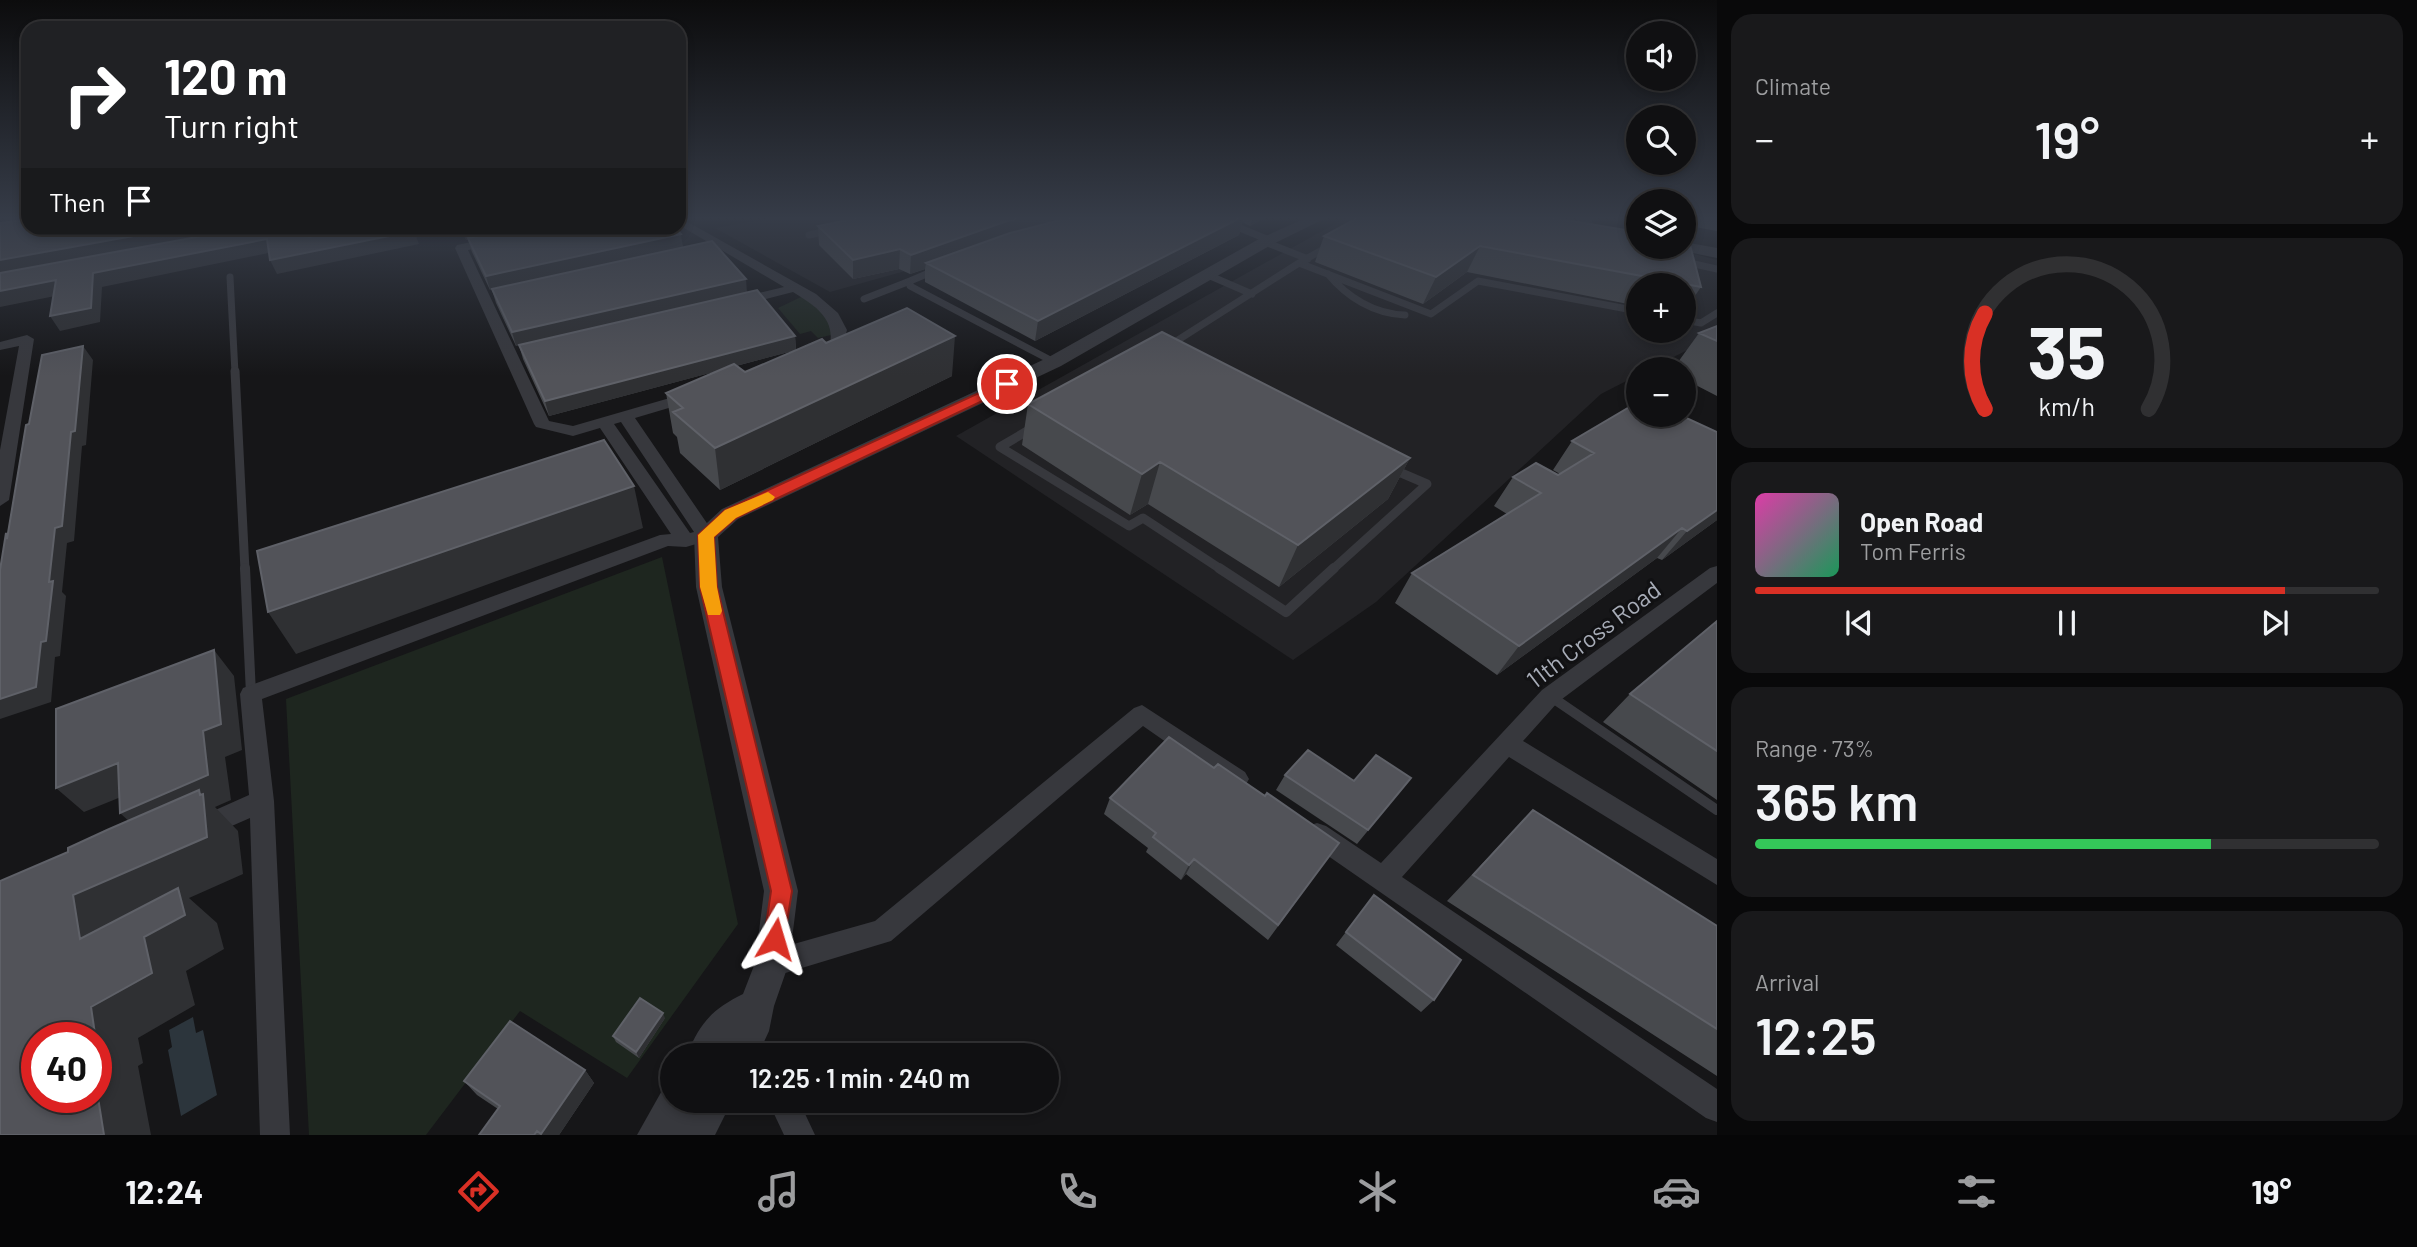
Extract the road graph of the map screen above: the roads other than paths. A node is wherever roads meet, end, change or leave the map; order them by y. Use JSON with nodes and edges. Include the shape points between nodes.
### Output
{"nodes":[{"id":1,"x":474,"y":270,"type":"edge"},
{"id":2,"x":759,"y":270,"type":"edge"},
{"id":3,"x":936,"y":270,"type":"edge"},
{"id":4,"x":1217,"y":270,"type":"edge"},
{"id":5,"x":1290,"y":270,"type":"edge"},
{"id":6,"x":1321,"y":270,"type":"edge"},
{"id":7,"x":1328,"y":274,"type":"junction"},
{"id":8,"x":1208,"y":275,"type":"junction"},
{"id":9,"x":230,"y":277,"type":"dead end"},
{"id":10,"x":910,"y":281,"type":"junction"},
{"id":11,"x":795,"y":288,"type":"junction"},
{"id":12,"x":1252,"y":294,"type":"junction"},
{"id":13,"x":864,"y":299,"type":"dead end"},
{"id":14,"x":727,"y":304,"type":"edge"},
{"id":15,"x":1626,"y":309,"type":"edge"},
{"id":16,"x":1717,"y":313,"type":"edge"},
{"id":17,"x":1405,"y":315,"type":"dead end"},
{"id":18,"x":1696,"y":322,"type":"edge"},
{"id":19,"x":0,"y":346,"type":"edge"},
{"id":20,"x":1159,"y":352,"type":"edge"},
{"id":21,"x":806,"y":362,"type":"edge"},
{"id":22,"x":1054,"y":362,"type":"junction"},
{"id":23,"x":705,"y":392,"type":"edge"},
{"id":24,"x":18,"y":397,"type":"junction"},
{"id":25,"x":0,"y":402,"type":"edge"},
{"id":26,"x":625,"y":415,"type":"junction"},
{"id":27,"x":1045,"y":420,"type":"edge"},
{"id":28,"x":604,"y":422,"type":"junction"},
{"id":29,"x":653,"y":456,"type":"junction"},
{"id":30,"x":634,"y":462,"type":"junction"},
{"id":31,"x":1378,"y":464,"type":"edge"},
{"id":32,"x":3,"y":467,"type":"edge"},
{"id":33,"x":0,"y":500,"type":"edge"},
{"id":34,"x":696,"y":538,"type":"junction"},
{"id":35,"x":1717,"y":573,"type":"edge"},
{"id":36,"x":251,"y":694,"type":"junction"},
{"id":37,"x":1550,"y":696,"type":"junction"},
{"id":38,"x":1506,"y":743,"type":"junction"},
{"id":39,"x":1257,"y":793,"type":"edge"},
{"id":40,"x":262,"y":801,"type":"junction"},
{"id":41,"x":1717,"y":810,"type":"edge"},
{"id":42,"x":1303,"y":825,"type":"edge"},
{"id":43,"x":174,"y":840,"type":"edge"},
{"id":44,"x":1717,"y":873,"type":"edge"},
{"id":45,"x":1383,"y":880,"type":"junction"},
{"id":46,"x":772,"y":963,"type":"junction"},
{"id":47,"x":742,"y":1043,"type":"edge"},
{"id":48,"x":1717,"y":1107,"type":"edge"},
{"id":49,"x":671,"y":1113,"type":"edge"},
{"id":50,"x":706,"y":1113,"type":"edge"},
{"id":51,"x":789,"y":1113,"type":"edge"},
{"id":52,"x":275,"y":1135,"type":"edge"},
{"id":53,"x":657,"y":1135,"type":"edge"},
{"id":54,"x":693,"y":1135,"type":"edge"},
{"id":55,"x":800,"y":1135,"type":"edge"}],
"edges":[{"from":1,"to":28,"type":"street","via":[[517,354],[542,424],[573,431]]},
{"from":2,"to":11,"type":"street"},
{"from":3,"to":10,"type":"lane"},
{"from":4,"to":8,"type":"street"},
{"from":5,"to":12,"type":"lane"},
{"from":6,"to":7,"type":"lane"},
{"from":7,"to":15,"type":"lane","via":[[1431,314],[1478,281]]},
{"from":7,"to":17,"type":"lane","via":[[1337,286],[1382,312]]},
{"from":8,"to":12,"type":"lane"},
{"from":8,"to":22,"type":"street"},
{"from":9,"to":36,"type":"lane"},
{"from":10,"to":13,"type":"lane"},
{"from":10,"to":22,"type":"lane","via":[[910,286]]},
{"from":11,"to":14,"type":"street"},
{"from":11,"to":21,"type":"street","via":[[833,316],[841,330],[837,346]]},
{"from":12,"to":20,"type":"lane"},
{"from":16,"to":18,"type":"lane"},
{"from":19,"to":24,"type":"street","via":[[27,338]]},
{"from":22,"to":34,"type":"street","via":[[730,514]]},
{"from":23,"to":26,"type":"street"},
{"from":24,"to":25,"type":"street"},
{"from":24,"to":32,"type":"street"},
{"from":26,"to":28,"type":"street"},
{"from":26,"to":29,"type":"street"},
{"from":27,"to":31,"type":"lane","via":[[1000,447],[1129,526],[1143,518],[1286,612],[1427,484]]},
{"from":28,"to":30,"type":"street"},
{"from":29,"to":30,"type":"street"},
{"from":29,"to":34,"type":"street"},
{"from":30,"to":34,"type":"street"},
{"from":32,"to":33,"type":"street"},
{"from":34,"to":36,"type":"street","via":[[667,540]]},
{"from":34,"to":46,"type":"street","via":[[782,891]]},
{"from":35,"to":37,"type":"street","name":"11th Cross Road"},
{"from":36,"to":40,"type":"street"},
{"from":37,"to":38,"type":"street","name":"11th Cross Road"},
{"from":37,"to":41,"type":"lane"},
{"from":38,"to":44,"type":"street"},
{"from":38,"to":45,"type":"street","name":"11th Cross Road"},
{"from":39,"to":46,"type":"street","via":[[1142,713],[882,932]]},
{"from":40,"to":43,"type":"street"},
{"from":40,"to":52,"type":"street"},
{"from":42,"to":45,"type":"street"},
{"from":45,"to":48,"type":"street"},
{"from":46,"to":47,"type":"street","via":[[751,1031]]},
{"from":49,"to":53,"type":"street"},
{"from":50,"to":54,"type":"street"},
{"from":51,"to":55,"type":"street"}]}
